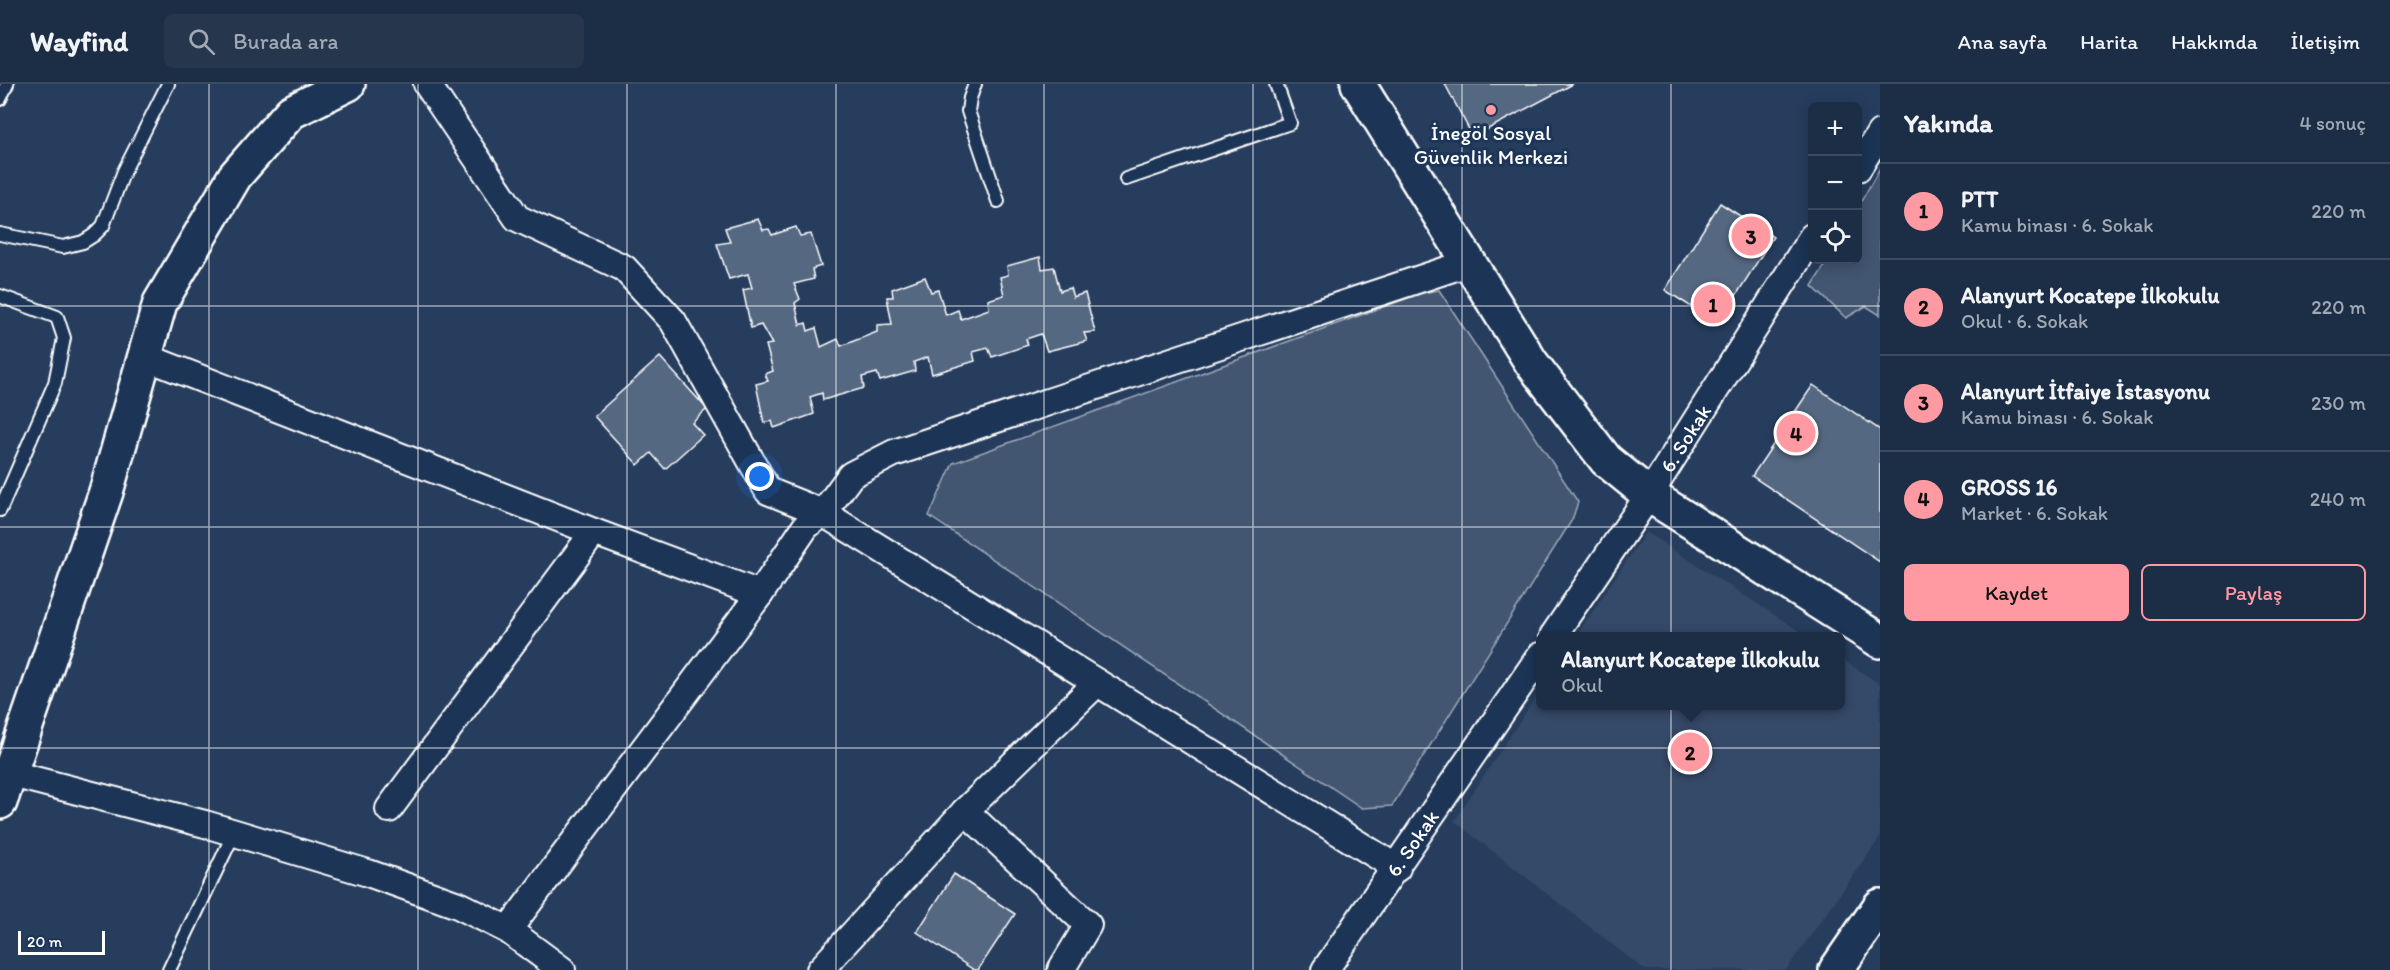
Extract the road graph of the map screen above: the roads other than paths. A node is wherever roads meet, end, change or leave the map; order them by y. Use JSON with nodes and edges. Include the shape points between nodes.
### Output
{"nodes":[{"id":1,"x":7,"y":84,"type":"edge"},
{"id":2,"x":168,"y":84,"type":"edge"},
{"id":3,"x":348,"y":84,"type":"edge"},
{"id":4,"x":427,"y":84,"type":"edge"},
{"id":5,"x":975,"y":84,"type":"edge"},
{"id":6,"x":1276,"y":84,"type":"edge"},
{"id":7,"x":1358,"y":84,"type":"edge"},
{"id":8,"x":0,"y":99,"type":"edge"},
{"id":9,"x":1880,"y":134,"type":"edge"},
{"id":10,"x":1862,"y":161,"type":"edge"},
{"id":11,"x":1126,"y":179,"type":"dead end"},
{"id":12,"x":998,"y":201,"type":"dead end"},
{"id":13,"x":0,"y":234,"type":"edge"},
{"id":14,"x":1808,"y":243,"type":"edge"},
{"id":15,"x":1471,"y":262,"type":"junction"},
{"id":16,"x":0,"y":296,"type":"edge"},
{"id":17,"x":143,"y":356,"type":"junction"},
{"id":18,"x":1649,"y":495,"type":"junction"},
{"id":19,"x":0,"y":510,"type":"edge"},
{"id":20,"x":823,"y":513,"type":"junction"},
{"id":21,"x":594,"y":532,"type":"junction"},
{"id":22,"x":760,"y":594,"type":"junction"},
{"id":23,"x":1556,"y":632,"type":"edge"},
{"id":24,"x":1880,"y":641,"type":"edge"},
{"id":25,"x":1536,"y":662,"type":"edge"},
{"id":26,"x":1097,"y":683,"type":"junction"},
{"id":27,"x":4,"y":782,"type":"edge"},
{"id":28,"x":389,"y":809,"type":"dead end"},
{"id":29,"x":965,"y":812,"type":"junction"},
{"id":30,"x":234,"y":833,"type":"junction"},
{"id":31,"x":1397,"y":868,"type":"junction"},
{"id":32,"x":1880,"y":906,"type":"edge"},
{"id":33,"x":508,"y":930,"type":"junction"},
{"id":34,"x":822,"y":969,"type":"edge"},
{"id":35,"x":169,"y":970,"type":"edge"},
{"id":36,"x":562,"y":970,"type":"edge"},
{"id":37,"x":1061,"y":970,"type":"edge"},
{"id":38,"x":1325,"y":970,"type":"edge"},
{"id":39,"x":1836,"y":970,"type":"edge"}],
"edges":[{"from":1,"to":8,"type":"lane"},
{"from":2,"to":13,"type":"lane","via":[[124,171],[103,226],[94,235],[63,247]]},
{"from":3,"to":17,"type":"street","via":[[291,112],[234,176],[160,303]]},
{"from":4,"to":20,"type":"street","via":[[517,218],[624,268],[673,321],[768,491]]},
{"from":5,"to":12,"type":"lane","via":[[968,111]]},
{"from":6,"to":11,"type":"lane","via":[[1290,123]]},
{"from":7,"to":15,"type":"street"},
{"from":9,"to":10,"type":"street"},
{"from":14,"to":18,"type":"street","name":"6. Sokak"},
{"from":15,"to":18,"type":"street","via":[[1532,362],[1606,460]]},
{"from":15,"to":20,"type":"street","via":[[894,453],[851,475]]},
{"from":16,"to":19,"type":"lane","via":[[57,317],[64,338],[54,383]]},
{"from":17,"to":21,"type":"street"},
{"from":17,"to":27,"type":"street","via":[[106,492]]},
{"from":18,"to":23,"type":"street","name":"6. Sokak"},
{"from":18,"to":24,"type":"street"},
{"from":20,"to":22,"type":"street","via":[[806,526]]},
{"from":20,"to":26,"type":"street"},
{"from":21,"to":22,"type":"street"},
{"from":21,"to":28,"type":"street"},
{"from":22,"to":33,"type":"street"},
{"from":25,"to":31,"type":"street","name":"6. Sokak"},
{"from":26,"to":29,"type":"street"},
{"from":26,"to":31,"type":"street"},
{"from":27,"to":30,"type":"street"},
{"from":29,"to":34,"type":"street"},
{"from":29,"to":37,"type":"street","via":[[1088,925]]},
{"from":30,"to":33,"type":"street","via":[[368,873],[446,901]]},
{"from":30,"to":35,"type":"lane"},
{"from":31,"to":38,"type":"street","name":"6. Sokak"},
{"from":32,"to":39,"type":"street"},
{"from":33,"to":36,"type":"street"}]}
